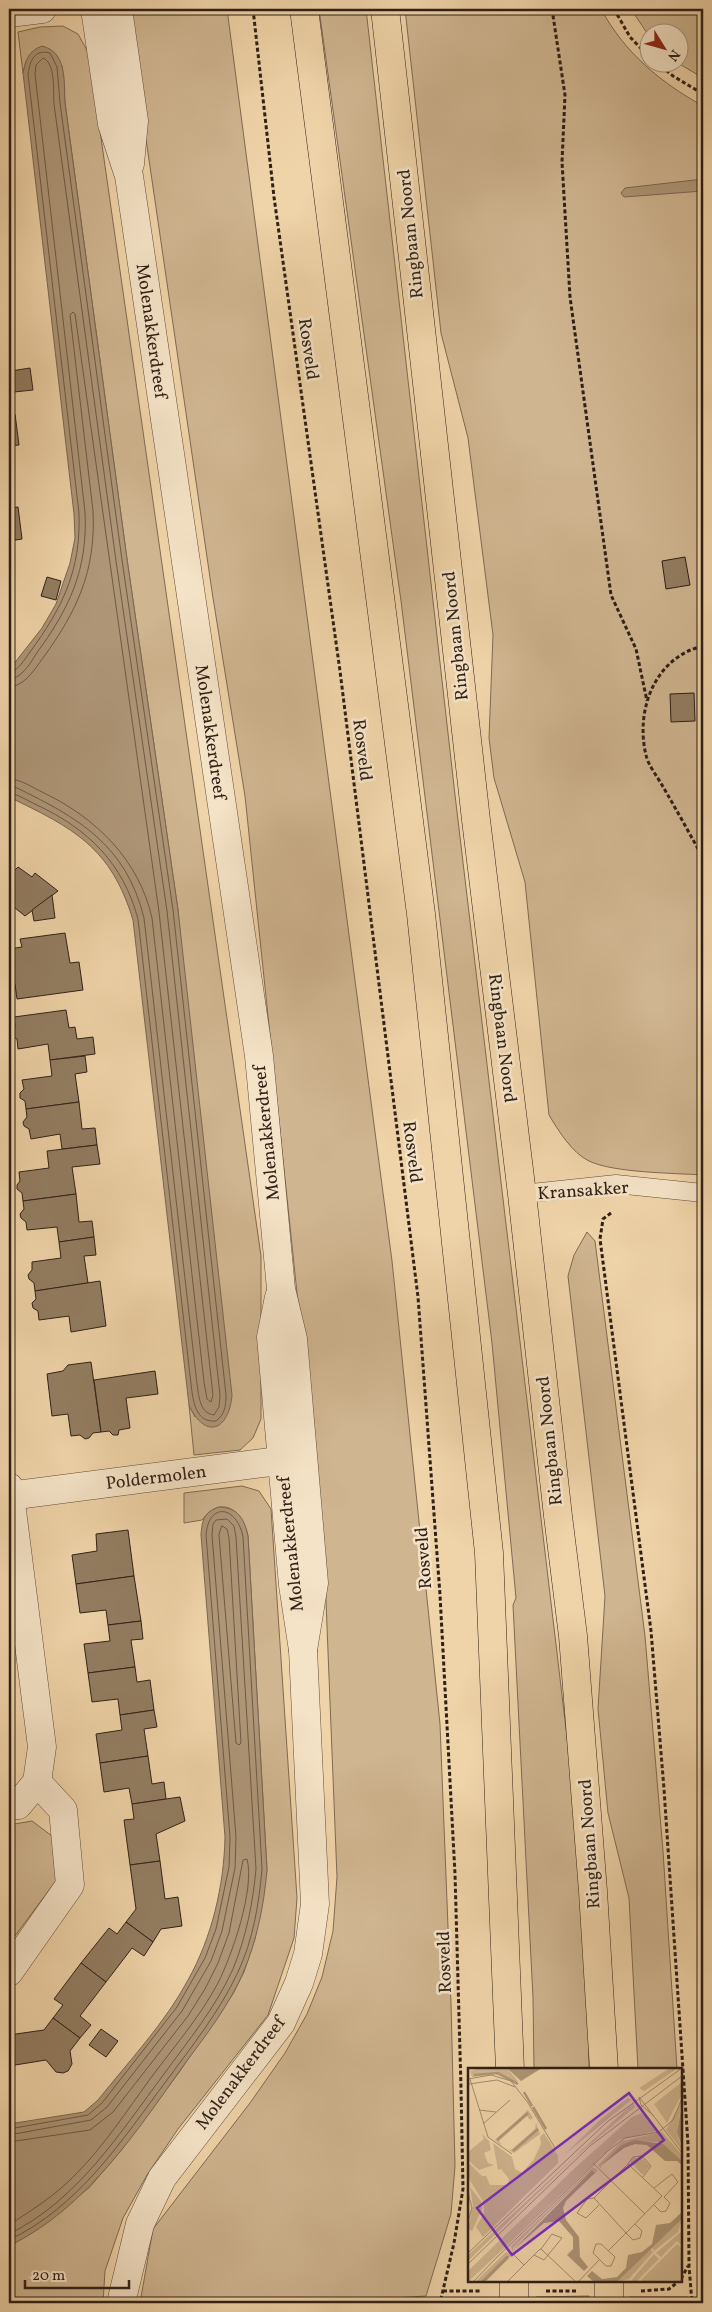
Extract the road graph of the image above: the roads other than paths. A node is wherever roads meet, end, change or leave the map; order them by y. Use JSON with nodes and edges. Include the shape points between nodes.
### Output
{"nodes":[{"id":1,"x":42,"y":9,"type":"edge"},
{"id":2,"x":95,"y":9,"type":"edge"},
{"id":3,"x":118,"y":9,"type":"edge"},
{"id":4,"x":304,"y":9,"type":"edge"},
{"id":5,"x":385,"y":9,"type":"edge"},
{"id":6,"x":9,"y":13,"type":"edge"},
{"id":7,"x":129,"y":176,"type":"junction"},
{"id":8,"x":703,"y":1193,"type":"edge"},
{"id":9,"x":522,"y":1194,"type":"junction"},
{"id":10,"x":292,"y":1460,"type":"junction"},
{"id":11,"x":9,"y":1493,"type":"edge"},
{"id":12,"x":37,"y":1782,"type":"junction"},
{"id":13,"x":9,"y":1806,"type":"edge"},
{"id":14,"x":9,"y":1972,"type":"edge"},
{"id":15,"x":510,"y":2068,"type":"edge"},
{"id":16,"x":604,"y":2068,"type":"edge"},
{"id":17,"x":121,"y":2303,"type":"edge"}],
"edges":[{"from":1,"to":6,"type":"street"},
{"from":2,"to":7,"type":"street","name":"Molenakkerdreef","via":[[112,124]]},
{"from":3,"to":7,"type":"street","name":"Molenakkerdreef","via":[[134,122]]},
{"from":4,"to":15,"type":"main road","via":[[421,914],[489,1553]]},
{"from":5,"to":9,"type":"main road","name":"Ringbaan Noord","via":[[476,820]]},
{"from":7,"to":10,"type":"street","name":"Molenakkerdreef","via":[[259,1056],[281,1289],[293,1339]]},
{"from":8,"to":9,"type":"lane","name":"Kransakker","via":[[616,1184]]},
{"from":9,"to":16,"type":"main road","name":"Ringbaan Noord","via":[[573,1636]]},
{"from":10,"to":11,"type":"street","name":"Poldermolen"},
{"from":10,"to":17,"type":"street","name":"Molenakkerdreef","via":[[314,1583],[303,1650],[315,1904],[308,1954],[281,2023],[162,2178],[140,2224]]},
{"from":11,"to":12,"type":"street","name":"Poldermolen","via":[[42,1747]]},
{"from":12,"to":13,"type":"street","via":[[18,1805]]},
{"from":12,"to":14,"type":"street","via":[[63,1810],[70,1885]]}]}
